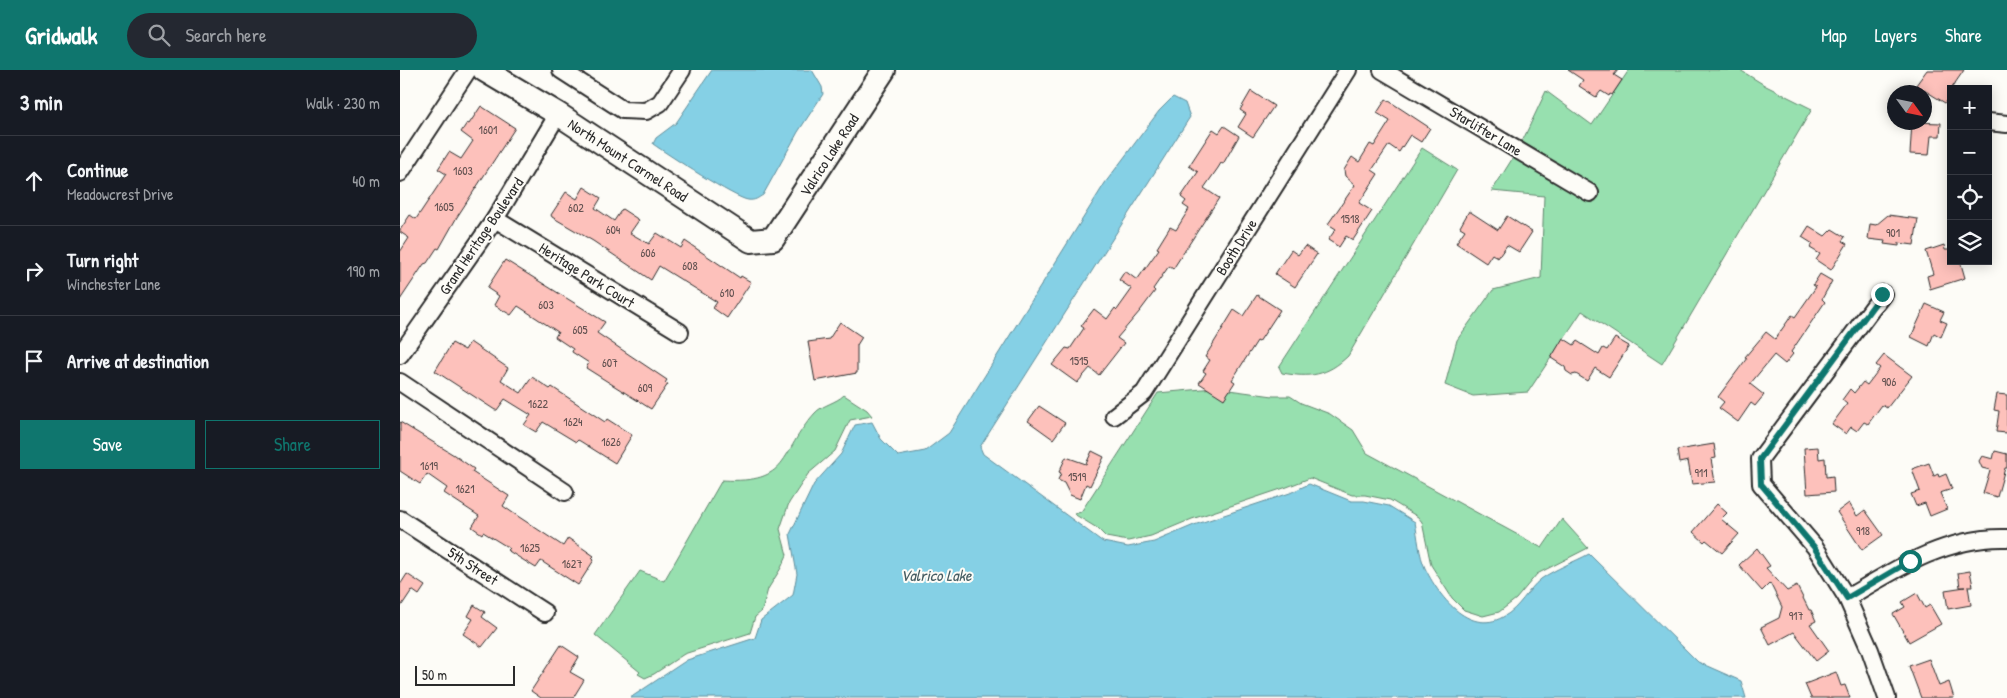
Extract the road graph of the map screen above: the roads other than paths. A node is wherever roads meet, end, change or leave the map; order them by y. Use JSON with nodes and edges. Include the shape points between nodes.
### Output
{"nodes":[{"id":1,"x":468,"y":70,"type":"edge"},
{"id":2,"x":484,"y":70,"type":"edge"},
{"id":3,"x":561,"y":70,"type":"edge"},
{"id":4,"x":682,"y":70,"type":"edge"},
{"id":5,"x":884,"y":70,"type":"edge"},
{"id":6,"x":1348,"y":70,"type":"edge"},
{"id":7,"x":1382,"y":70,"type":"edge"},
{"id":8,"x":558,"y":114,"type":"junction"},
{"id":9,"x":1992,"y":122,"type":"edge"},
{"id":10,"x":2007,"y":124,"type":"edge"},
{"id":11,"x":400,"y":173,"type":"edge"},
{"id":12,"x":1590,"y":193,"type":"dead end"},
{"id":13,"x":495,"y":219,"type":"junction"},
{"id":14,"x":773,"y":239,"type":"joint"},
{"id":15,"x":1882,"y":294,"type":"dead end"},
{"id":16,"x":680,"y":332,"type":"dead end"},
{"id":17,"x":400,"y":355,"type":"edge"},
{"id":18,"x":400,"y":382,"type":"edge"},
{"id":19,"x":1114,"y":416,"type":"dead end"},
{"id":20,"x":565,"y":492,"type":"dead end"},
{"id":21,"x":400,"y":519,"type":"edge"},
{"id":22,"x":2007,"y":538,"type":"edge"},
{"id":23,"x":1847,"y":598,"type":"junction"},
{"id":24,"x":546,"y":613,"type":"dead end"},
{"id":25,"x":1887,"y":698,"type":"edge"}],
"edges":[{"from":1,"to":11,"type":"street"},
{"from":2,"to":8,"type":"street","name":"North Mount Carmel Road"},
{"from":3,"to":4,"type":"street","via":[[623,110],[646,111],[660,103]]},
{"from":5,"to":14,"type":"street","name":"Valrico Lake Road"},
{"from":6,"to":19,"type":"street","name":"Booth Drive","via":[[1144,393]]},
{"from":7,"to":12,"type":"street","name":"Starlifter Lane"},
{"from":8,"to":13,"type":"street","name":"Grand Heritage Boulevard"},
{"from":8,"to":14,"type":"street","name":"North Mount Carmel Road","via":[[751,241]]},
{"from":9,"to":10,"type":"street"},
{"from":13,"to":16,"type":"street","name":"Heritage Park Court"},
{"from":13,"to":17,"type":"street","name":"Grand Heritage Boulevard"},
{"from":15,"to":23,"type":"street","via":[[1760,459],[1761,484],[1814,547]]},
{"from":18,"to":20,"type":"street"},
{"from":21,"to":24,"type":"street","name":"5th Street"},
{"from":22,"to":23,"type":"street","via":[[1992,537],[1944,546],[1910,561]]},
{"from":23,"to":25,"type":"street"}]}
